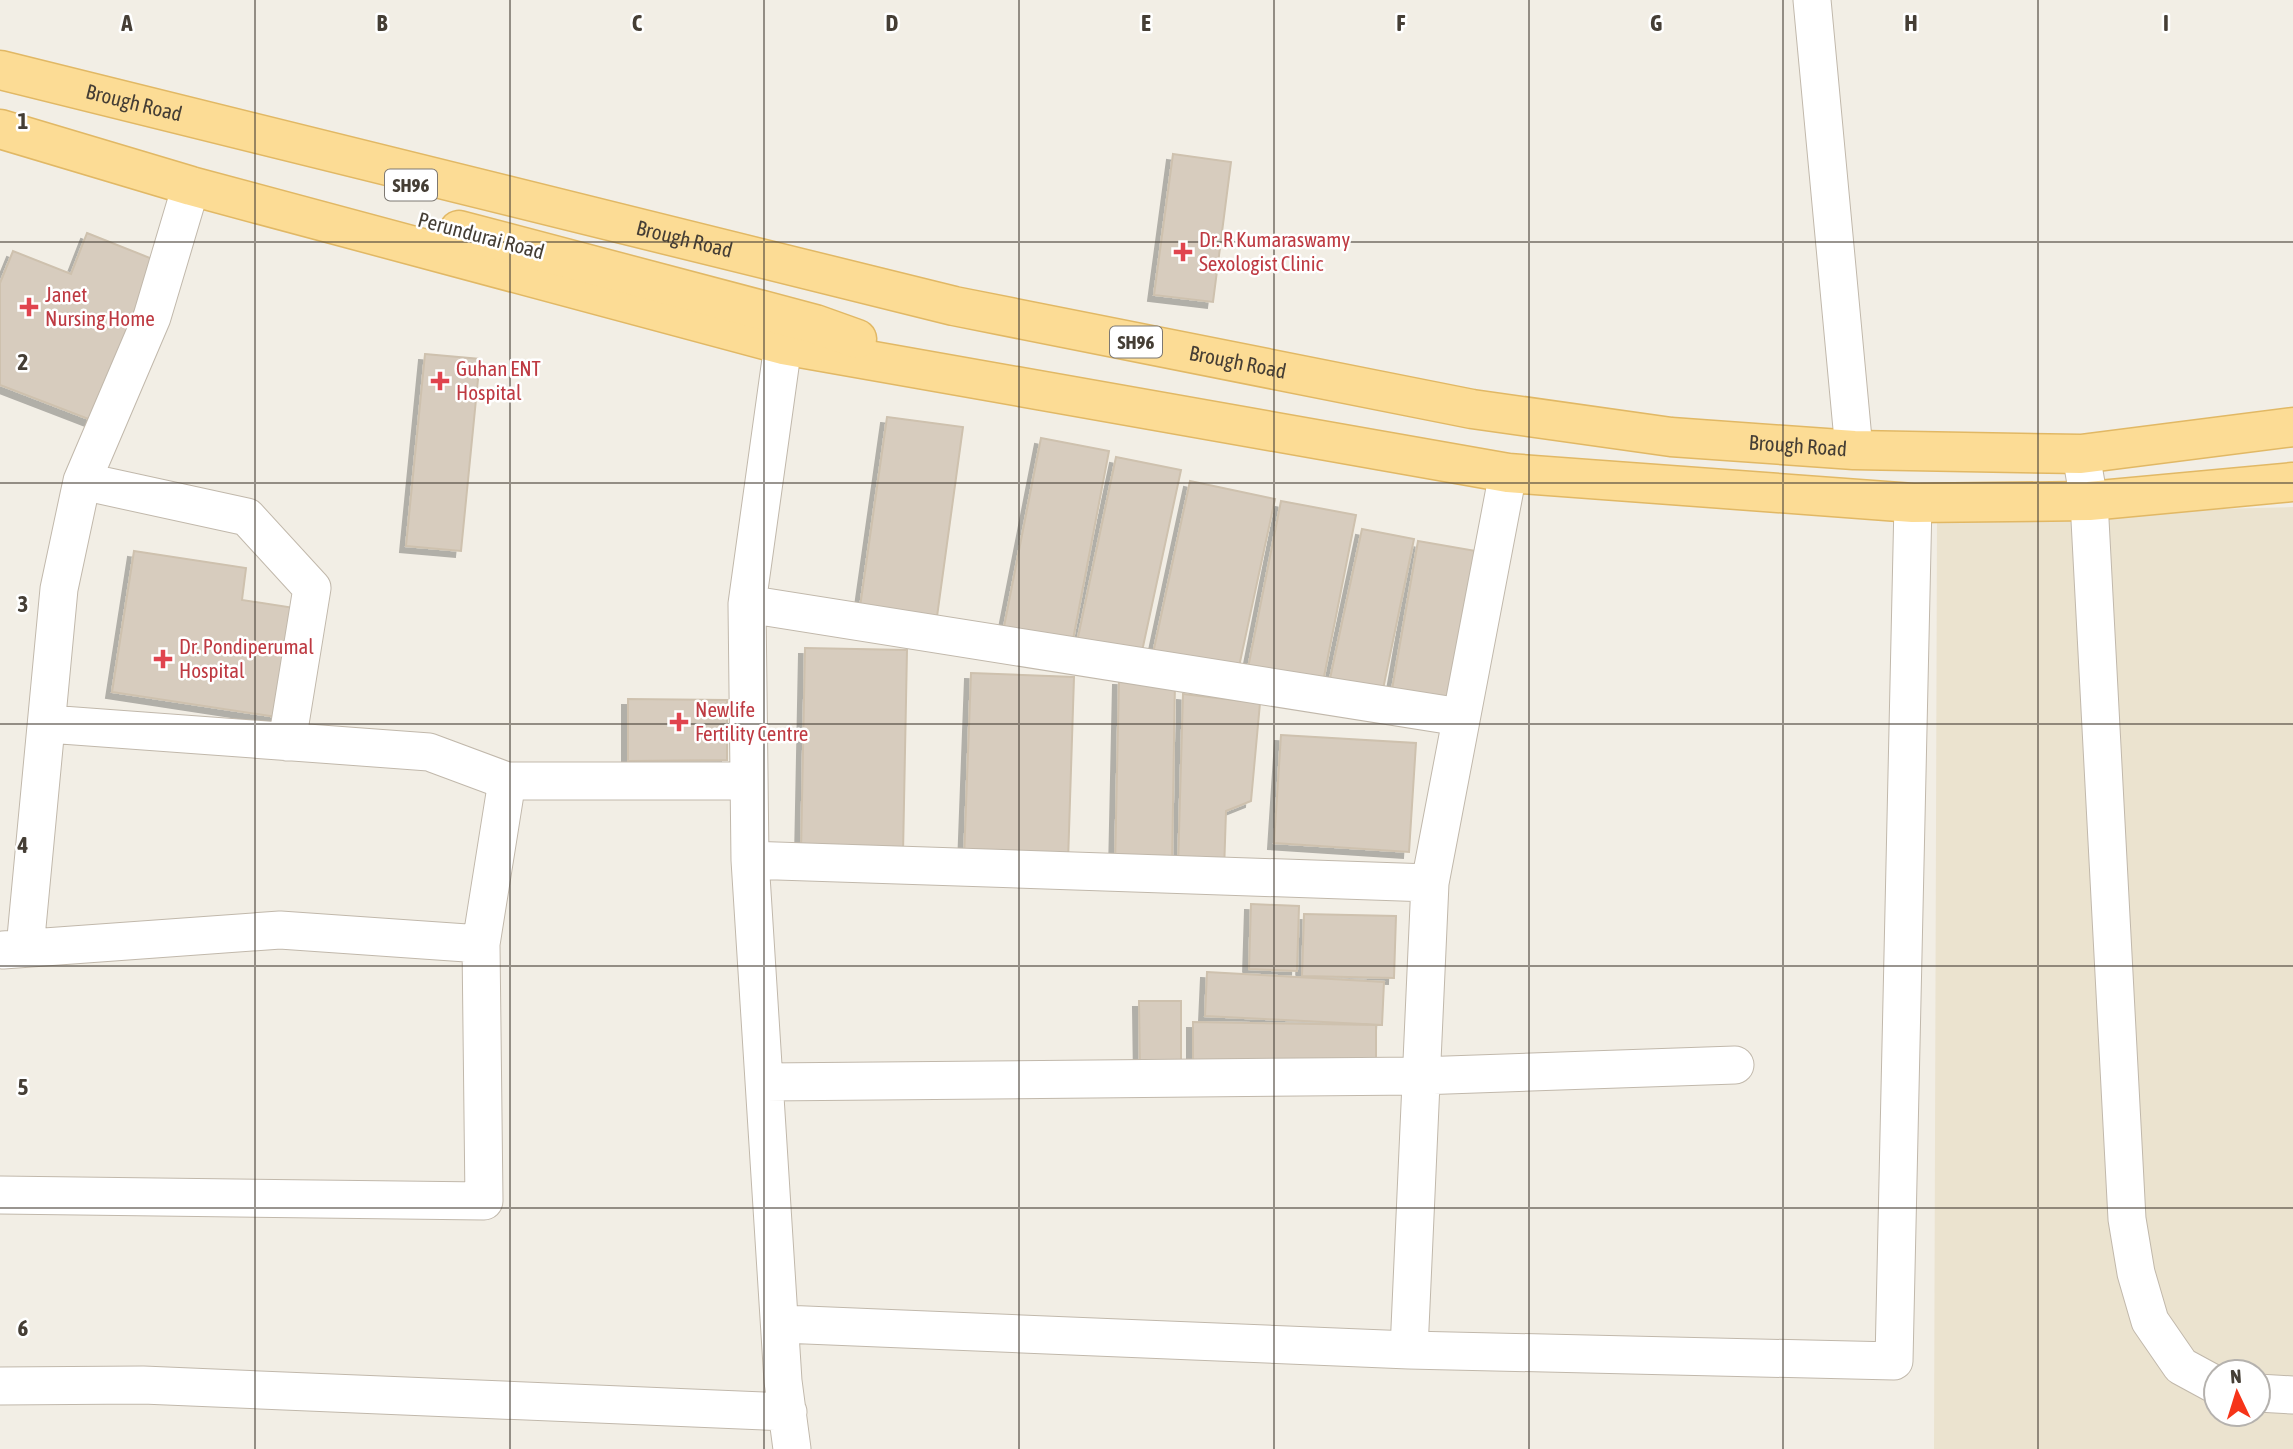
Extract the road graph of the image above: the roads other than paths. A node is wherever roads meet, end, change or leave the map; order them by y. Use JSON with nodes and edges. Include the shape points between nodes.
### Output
{"nodes":[{"id":1,"x":1812,"y":0,"type":"edge"},
{"id":2,"x":0,"y":69,"type":"edge"},
{"id":3,"x":0,"y":84,"type":"edge"},
{"id":4,"x":0,"y":110,"type":"edge"},
{"id":5,"x":0,"y":129,"type":"edge"},
{"id":6,"x":191,"y":186,"type":"junction"},
{"id":7,"x":954,"y":306,"type":"junction"},
{"id":8,"x":817,"y":308,"type":"junction"},
{"id":9,"x":783,"y":345,"type":"junction"},
{"id":10,"x":957,"y":376,"type":"junction"},
{"id":11,"x":2293,"y":427,"type":"edge"},
{"id":12,"x":1854,"y":450,"type":"junction"},
{"id":13,"x":2081,"y":454,"type":"junction"},
{"id":14,"x":1508,"y":473,"type":"junction"},
{"id":15,"x":82,"y":481,"type":"junction"},
{"id":16,"x":2293,"y":482,"type":"edge"},
{"id":17,"x":2089,"y":501,"type":"junction"},
{"id":18,"x":1913,"y":503,"type":"junction"},
{"id":19,"x":747,"y":604,"type":"junction"},
{"id":20,"x":1460,"y":717,"type":"junction"},
{"id":21,"x":48,"y":724,"type":"junction"},
{"id":22,"x":287,"y":741,"type":"junction"},
{"id":23,"x":507,"y":781,"type":"junction"},
{"id":24,"x":749,"y":781,"type":"junction"},
{"id":25,"x":750,"y":860,"type":"junction"},
{"id":26,"x":1430,"y":883,"type":"junction"},
{"id":27,"x":481,"y":944,"type":"junction"},
{"id":28,"x":13,"y":949,"type":"edge"},
{"id":29,"x":1735,"y":1065,"type":"dead end"},
{"id":30,"x":1419,"y":1076,"type":"junction"},
{"id":31,"x":766,"y":1082,"type":"junction"},
{"id":32,"x":0,"y":1195,"type":"edge"},
{"id":33,"x":782,"y":1324,"type":"junction"},
{"id":34,"x":1409,"y":1350,"type":"junction"},
{"id":35,"x":2202,"y":1377,"type":"edge"},
{"id":36,"x":0,"y":1386,"type":"edge"},
{"id":37,"x":2272,"y":1394,"type":"edge"},
{"id":38,"x":2293,"y":1395,"type":"edge"},
{"id":39,"x":788,"y":1412,"type":"junction"},
{"id":40,"x":792,"y":1449,"type":"edge"}],
"edges":[{"from":1,"to":12,"type":"street"},
{"from":2,"to":7,"type":"main road","name":"Brough Road","number":"SH96"},
{"from":3,"to":8,"type":"main road","name":"Perundurai Road","number":"SH96","via":[[368,174]]},
{"from":4,"to":8,"type":"main road","name":"Perundurai Road","number":"SH96"},
{"from":5,"to":6,"type":"main road","number":"SH96"},
{"from":6,"to":9,"type":"main road","number":"SH96"},
{"from":6,"to":15,"type":"street","via":[[152,317]]},
{"from":7,"to":8,"type":"main road","name":"Perundurai Road","number":"SH96"},
{"from":7,"to":12,"type":"main road","name":"Brough Road","number":"SH96","via":[[1472,410],[1671,437]]},
{"from":8,"to":10,"type":"main road","name":"Perundurai Road","number":"SH96"},
{"from":9,"to":10,"type":"main road","number":"SH96"},
{"from":9,"to":19,"type":"street"},
{"from":10,"to":14,"type":"main road","number":"SH96"},
{"from":11,"to":13,"type":"main road","name":"Brough Road","number":"SH96"},
{"from":12,"to":13,"type":"main road","name":"Brough Road","number":"SH96"},
{"from":13,"to":17,"type":"street"},
{"from":14,"to":18,"type":"main road","number":"SH96"},
{"from":14,"to":20,"type":"street"},
{"from":15,"to":21,"type":"street","via":[[59,589]]},
{"from":15,"to":22,"type":"street","via":[[247,517],[312,588]]},
{"from":16,"to":17,"type":"main road","number":"SH96"},
{"from":17,"to":18,"type":"main road","number":"SH96"},
{"from":17,"to":35,"type":"street","via":[[2127,1219],[2150,1321],[2181,1366]]},
{"from":18,"to":34,"type":"street","via":[[1894,1362]]},
{"from":19,"to":20,"type":"street"},
{"from":19,"to":24,"type":"street"},
{"from":20,"to":26,"type":"street"},
{"from":21,"to":22,"type":"street"},
{"from":21,"to":28,"type":"street"},
{"from":22,"to":23,"type":"street","via":[[429,752]]},
{"from":23,"to":24,"type":"street"},
{"from":23,"to":27,"type":"street"},
{"from":24,"to":25,"type":"street"},
{"from":25,"to":26,"type":"street"},
{"from":25,"to":31,"type":"street"},
{"from":26,"to":30,"type":"street"},
{"from":27,"to":28,"type":"street","via":[[279,930]]},
{"from":27,"to":32,"type":"street","via":[[484,1201]]},
{"from":29,"to":30,"type":"street"},
{"from":30,"to":31,"type":"street"},
{"from":30,"to":34,"type":"street"},
{"from":31,"to":33,"type":"street"},
{"from":33,"to":34,"type":"street"},
{"from":33,"to":39,"type":"street"},
{"from":36,"to":39,"type":"street","via":[[143,1385]]},
{"from":37,"to":38,"type":"street"},
{"from":39,"to":40,"type":"street"}]}
